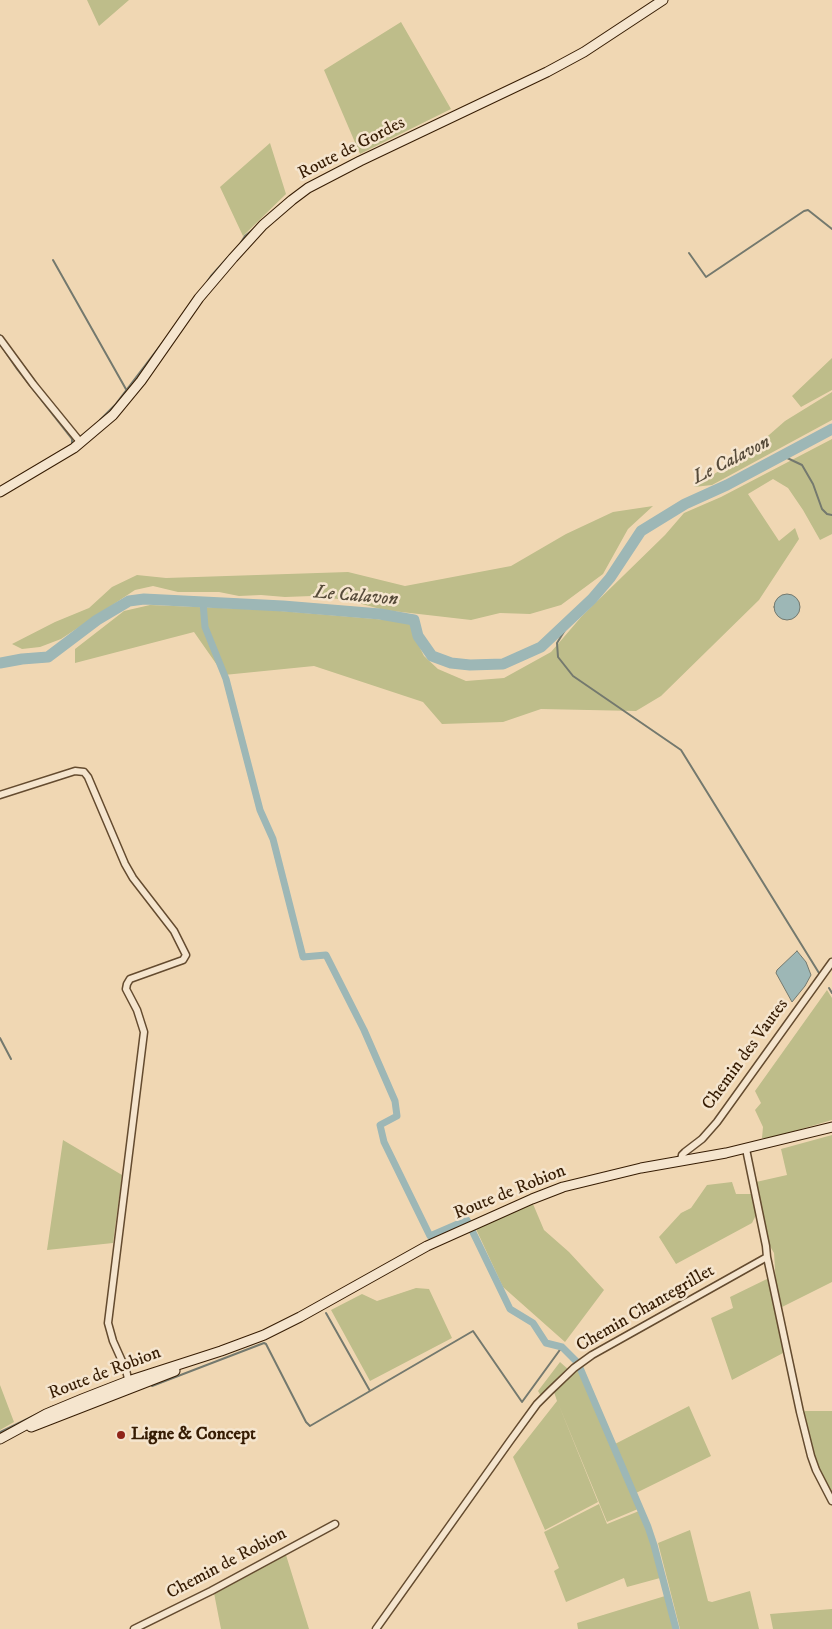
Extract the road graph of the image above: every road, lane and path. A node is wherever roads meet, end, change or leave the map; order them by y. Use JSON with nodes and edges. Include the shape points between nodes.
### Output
{"nodes":[{"id":1,"x":663,"y":0,"type":"edge"},
{"id":2,"x":0,"y":339,"type":"edge"},
{"id":3,"x":81,"y":443,"type":"junction"},
{"id":4,"x":0,"y":492,"type":"edge"},
{"id":5,"x":0,"y":795,"type":"edge"},
{"id":6,"x":832,"y":962,"type":"edge"},
{"id":7,"x":832,"y":1127,"type":"edge"},
{"id":8,"x":746,"y":1149,"type":"junction"},
{"id":9,"x":681,"y":1161,"type":"junction"},
{"id":10,"x":767,"y":1257,"type":"junction"},
{"id":11,"x":221,"y":1351,"type":"junction"},
{"id":12,"x":129,"y":1383,"type":"junction"},
{"id":13,"x":103,"y":1400,"type":"junction"},
{"id":14,"x":2,"y":1438,"type":"edge"},
{"id":15,"x":832,"y":1500,"type":"edge"},
{"id":16,"x":335,"y":1524,"type":"dead end"},
{"id":17,"x":134,"y":1629,"type":"edge"},
{"id":18,"x":376,"y":1629,"type":"edge"}],
"edges":[{"from":1,"to":3,"type":"main road","name":"Route de Gordes","via":[[584,52],[547,72],[360,161],[292,200],[246,242],[199,298],[120,406]]},
{"from":2,"to":3,"type":"street"},
{"from":3,"to":4,"type":"main road","name":"Route de Gordes"},
{"from":5,"to":12,"type":"street","via":[[75,771],[84,772],[132,878],[174,931],[186,955],[183,960],[130,979],[126,984],[144,1032],[108,1323]]},
{"from":6,"to":9,"type":"street","name":"Chemin des Vautes","via":[[712,1128],[682,1155]]},
{"from":7,"to":8,"type":"main road","name":"Route de Robion"},
{"from":8,"to":9,"type":"main road","name":"Route de Robion"},
{"from":8,"to":10,"type":"street"},
{"from":9,"to":11,"type":"main road","name":"Route de Robion","via":[[589,1179],[532,1199],[427,1246],[280,1327]]},
{"from":10,"to":15,"type":"street","via":[[811,1456]]},
{"from":10,"to":18,"type":"street","name":"Chemin Chantegrillet","via":[[574,1368],[537,1404]]},
{"from":11,"to":12,"type":"main road","name":"Route de Robion"},
{"from":11,"to":13,"type":"main road","name":"Route de Robion"},
{"from":12,"to":13,"type":"street"},
{"from":12,"to":14,"type":"main road","name":"Route de Robion","via":[[46,1414]]},
{"from":13,"to":14,"type":"main road","name":"Route de Robion"},
{"from":16,"to":17,"type":"street","name":"Chemin de Robion"}]}
